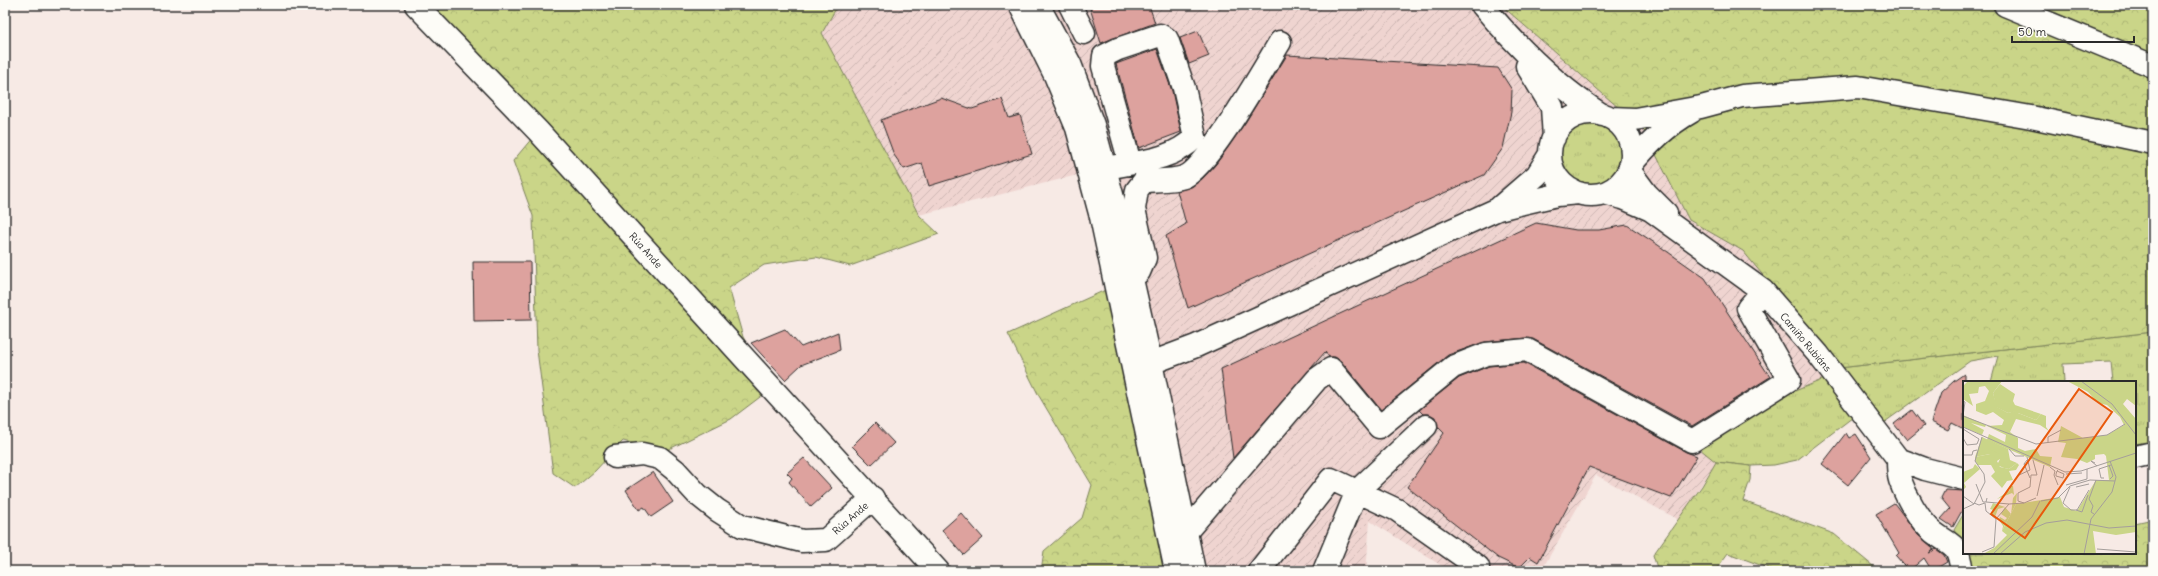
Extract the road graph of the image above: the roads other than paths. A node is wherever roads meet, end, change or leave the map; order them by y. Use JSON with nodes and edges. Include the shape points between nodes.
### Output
{"nodes":[{"id":1,"x":416,"y":5,"type":"edge"},
{"id":2,"x":1020,"y":5,"type":"edge"},
{"id":3,"x":1038,"y":5,"type":"edge"},
{"id":4,"x":1070,"y":5,"type":"edge"},
{"id":5,"x":1482,"y":5,"type":"edge"},
{"id":6,"x":2004,"y":5,"type":"edge"},
{"id":7,"x":1084,"y":33,"type":"dead end"},
{"id":8,"x":1509,"y":38,"type":"junction"},
{"id":9,"x":1280,"y":42,"type":"dead end"},
{"id":10,"x":2153,"y":66,"type":"edge"},
{"id":11,"x":1701,"y":106,"type":"junction"},
{"id":12,"x":1606,"y":116,"type":"junction"},
{"id":13,"x":1077,"y":128,"type":"junction"},
{"id":14,"x":2153,"y":143,"type":"edge"},
{"id":15,"x":1552,"y":146,"type":"junction"},
{"id":16,"x":1130,"y":163,"type":"junction"},
{"id":17,"x":1105,"y":168,"type":"junction"},
{"id":18,"x":1630,"y":168,"type":"junction"},
{"id":19,"x":1579,"y":193,"type":"junction"},
{"id":20,"x":1604,"y":193,"type":"junction"},
{"id":21,"x":1498,"y":209,"type":"junction"},
{"id":22,"x":1697,"y":242,"type":"junction"},
{"id":23,"x":1132,"y":278,"type":"junction"},
{"id":24,"x":1763,"y":291,"type":"junction"},
{"id":25,"x":1151,"y":363,"type":"junction"},
{"id":26,"x":1426,"y":426,"type":"dead end"},
{"id":27,"x":2153,"y":453,"type":"edge"},
{"id":28,"x":615,"y":457,"type":"dead end"},
{"id":29,"x":2136,"y":457,"type":"edge"},
{"id":30,"x":1898,"y":459,"type":"junction"},
{"id":31,"x":1963,"y":478,"type":"edge"},
{"id":32,"x":1357,"y":491,"type":"junction"},
{"id":33,"x":873,"y":498,"type":"junction"},
{"id":34,"x":1165,"y":522,"type":"junction"},
{"id":35,"x":1186,"y":532,"type":"junction"},
{"id":36,"x":1478,"y":567,"type":"dead end"},
{"id":37,"x":938,"y":571,"type":"edge"},
{"id":38,"x":1176,"y":571,"type":"edge"},
{"id":39,"x":1194,"y":571,"type":"edge"},
{"id":40,"x":1258,"y":571,"type":"edge"},
{"id":41,"x":1324,"y":571,"type":"edge"},
{"id":42,"x":1962,"y":571,"type":"edge"}],
"edges":[{"from":1,"to":33,"type":"main road","name":"Rúa Ande","via":[[538,131]]},
{"from":2,"to":13,"type":"main road","via":[[1055,75]]},
{"from":3,"to":17,"type":"main road","via":[[1070,64],[1093,125]]},
{"from":4,"to":7,"type":"main road"},
{"from":5,"to":8,"type":"main road"},
{"from":6,"to":10,"type":"main road"},
{"from":8,"to":12,"type":"main road","via":[[1555,82]]},
{"from":8,"to":15,"type":"main road","via":[[1552,107]]},
{"from":9,"to":23,"type":"main road","via":[[1223,134],[1197,169],[1184,177],[1144,181],[1137,190],[1134,209],[1145,258],[1139,272]]},
{"from":11,"to":12,"type":"main road","via":[[1635,119]]},
{"from":11,"to":14,"type":"main road","via":[[1742,96],[1858,87],[2031,117]]},
{"from":11,"to":18,"type":"main road","via":[[1681,118],[1645,148]]},
{"from":12,"to":15,"type":"main road","via":[[1590,113],[1568,120],[1560,128]]},
{"from":12,"to":18,"type":"main road","via":[[1622,127],[1629,139],[1632,152]]},
{"from":13,"to":25,"type":"main road","via":[[1110,215],[1139,351]]},
{"from":13,"to":34,"type":"main road","via":[[1101,217]]},
{"from":15,"to":19,"type":"main road","via":[[1556,174],[1562,182]]},
{"from":15,"to":21,"type":"main road","via":[[1537,175]]},
{"from":16,"to":16,"type":"main road","via":[[1168,156],[1185,148],[1195,137],[1184,88],[1167,40],[1160,35],[1118,48],[1104,56],[1103,66]]},
{"from":16,"to":17,"type":"main road"},
{"from":17,"to":23,"type":"main road"},
{"from":18,"to":20,"type":"main road","via":[[1623,180]]},
{"from":18,"to":22,"type":"main road","via":[[1646,193]]},
{"from":19,"to":20,"type":"main road"},
{"from":19,"to":21,"type":"main road","via":[[1557,195]]},
{"from":20,"to":22,"type":"main road","via":[[1651,210]]},
{"from":21,"to":25,"type":"main road","via":[[1196,346]]},
{"from":22,"to":24,"type":"main road","name":"Camiño Rubiáns"},
{"from":23,"to":25,"type":"main road"},
{"from":24,"to":30,"type":"main road","name":"Camiño Rubiáns","via":[[1818,354]]},
{"from":24,"to":35,"type":"main road","via":[[1748,308],[1789,380],[1692,441],[1527,350],[1486,354],[1453,367],[1379,427],[1331,369],[1317,379]]},
{"from":25,"to":34,"type":"main road","via":[[1146,379],[1163,464]]},
{"from":25,"to":35,"type":"main road"},
{"from":26,"to":32,"type":"main road"},
{"from":27,"to":29,"type":"main road"},
{"from":28,"to":33,"type":"main road","name":"Rúa Ande","via":[[642,454],[660,458],[697,494],[742,526],[802,541],[826,540]]},
{"from":30,"to":31,"type":"main road","via":[[1925,469]]},
{"from":30,"to":42,"type":"main road","via":[[1900,479],[1915,509],[1932,531],[1951,543],[1959,554]]},
{"from":32,"to":36,"type":"main road","via":[[1397,510]]},
{"from":32,"to":40,"type":"main road","via":[[1331,479]]},
{"from":32,"to":41,"type":"main road"},
{"from":33,"to":37,"type":"main road","name":"Rúa Ande"},
{"from":34,"to":38,"type":"main road"},
{"from":35,"to":39,"type":"main road"}]}
